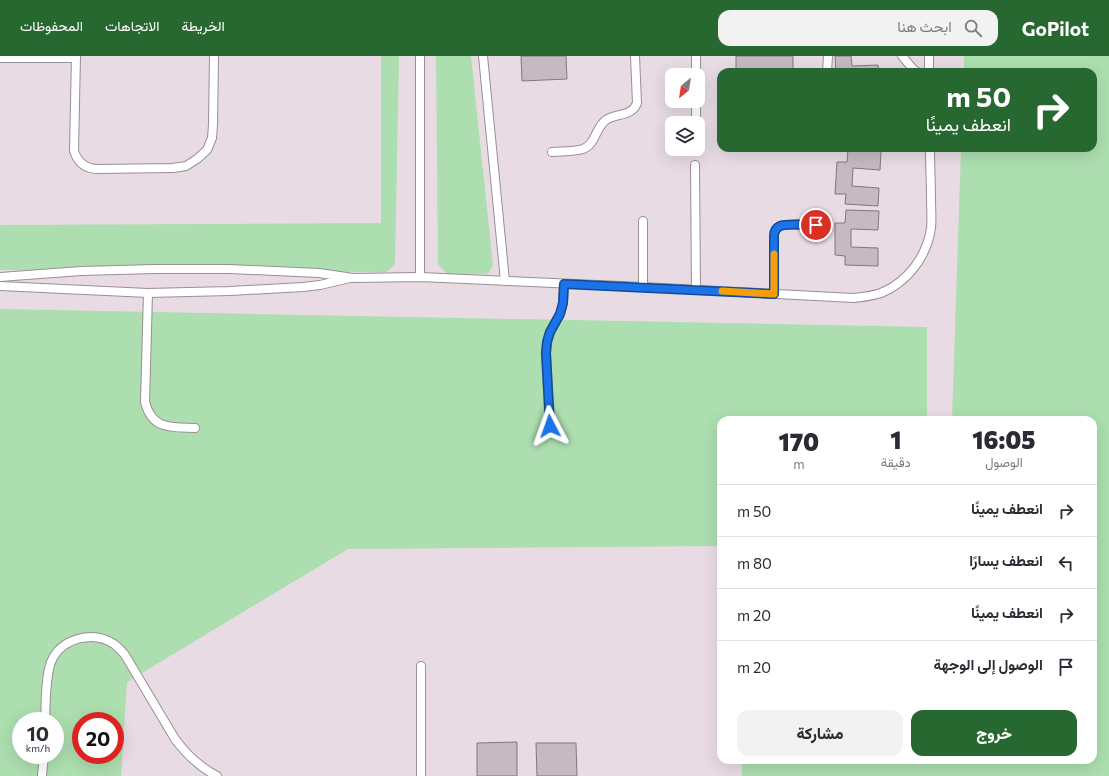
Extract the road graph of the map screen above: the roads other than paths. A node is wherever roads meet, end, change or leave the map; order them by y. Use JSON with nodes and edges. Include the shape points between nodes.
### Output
{"nodes":[{"id":1,"x":214,"y":56,"type":"edge"},
{"id":2,"x":420,"y":56,"type":"edge"},
{"id":3,"x":483,"y":56,"type":"edge"},
{"id":4,"x":634,"y":56,"type":"edge"},
{"id":5,"x":696,"y":56,"type":"edge"},
{"id":6,"x":828,"y":56,"type":"edge"},
{"id":7,"x":902,"y":56,"type":"edge"},
{"id":8,"x":929,"y":56,"type":"edge"},
{"id":9,"x":42,"y":57,"type":"edge"},
{"id":10,"x":76,"y":57,"type":"edge"},
{"id":11,"x":0,"y":58,"type":"edge"},
{"id":12,"x":696,"y":68,"type":"edge"},
{"id":13,"x":827,"y":68,"type":"edge"},
{"id":14,"x":912,"y":68,"type":"edge"},
{"id":15,"x":929,"y":68,"type":"edge"},
{"id":16,"x":552,"y":152,"type":"dead end"},
{"id":17,"x":930,"y":152,"type":"edge"},
{"id":18,"x":694,"y":165,"type":"dead end"},
{"id":19,"x":643,"y":221,"type":"dead end"},
{"id":20,"x":816,"y":225,"type":"dead end"},
{"id":21,"x":0,"y":277,"type":"edge"},
{"id":22,"x":420,"y":277,"type":"junction"},
{"id":23,"x":353,"y":278,"type":"junction"},
{"id":24,"x":506,"y":281,"type":"junction"},
{"id":25,"x":564,"y":284,"type":"junction"},
{"id":26,"x":0,"y":286,"type":"edge"},
{"id":27,"x":643,"y":287,"type":"junction"},
{"id":28,"x":696,"y":290,"type":"junction"},
{"id":29,"x":148,"y":293,"type":"junction"},
{"id":30,"x":774,"y":294,"type":"junction"},
{"id":31,"x":550,"y":426,"type":"dead end"},
{"id":32,"x":195,"y":428,"type":"dead end"},
{"id":33,"x":421,"y":666,"type":"dead end"},
{"id":34,"x":46,"y":712,"type":"edge"},
{"id":35,"x":43,"y":764,"type":"edge"},
{"id":36,"x":42,"y":776,"type":"edge"},
{"id":37,"x":217,"y":776,"type":"edge"},
{"id":38,"x":421,"y":776,"type":"edge"}],
"edges":[{"from":1,"to":10,"type":"lane","via":[[212,138],[198,159],[186,166],[173,168],[92,169],[79,162],[74,151]]},
{"from":2,"to":22,"type":"lane"},
{"from":3,"to":24,"type":"lane"},
{"from":4,"to":16,"type":"lane","via":[[637,103],[634,110],[605,121],[592,142],[583,148]]},
{"from":5,"to":12,"type":"lane"},
{"from":6,"to":13,"type":"lane"},
{"from":7,"to":14,"type":"lane"},
{"from":8,"to":15,"type":"lane"},
{"from":9,"to":10,"type":"lane"},
{"from":9,"to":11,"type":"lane"},
{"from":17,"to":30,"type":"lane","via":[[931,227],[923,254],[906,277],[882,292],[854,298]]},
{"from":18,"to":28,"type":"lane"},
{"from":19,"to":27,"type":"lane"},
{"from":20,"to":30,"type":"lane","via":[[785,224],[776,229]]},
{"from":21,"to":23,"type":"lane","via":[[155,268],[319,273]]},
{"from":22,"to":23,"type":"lane"},
{"from":22,"to":24,"type":"lane"},
{"from":23,"to":29,"type":"lane","via":[[302,287]]},
{"from":24,"to":25,"type":"lane"},
{"from":25,"to":27,"type":"lane"},
{"from":25,"to":31,"type":"lane","via":[[560,314],[547,342]]},
{"from":26,"to":29,"type":"lane"},
{"from":27,"to":28,"type":"lane"},
{"from":28,"to":30,"type":"lane"},
{"from":29,"to":32,"type":"lane","via":[[144,402],[146,410],[162,425]]},
{"from":33,"to":38,"type":"lane"},
{"from":34,"to":37,"type":"lane","via":[[48,676],[52,662],[60,649],[72,640],[86,636],[101,638],[115,644],[125,655],[184,752]]},
{"from":35,"to":36,"type":"lane"}]}
